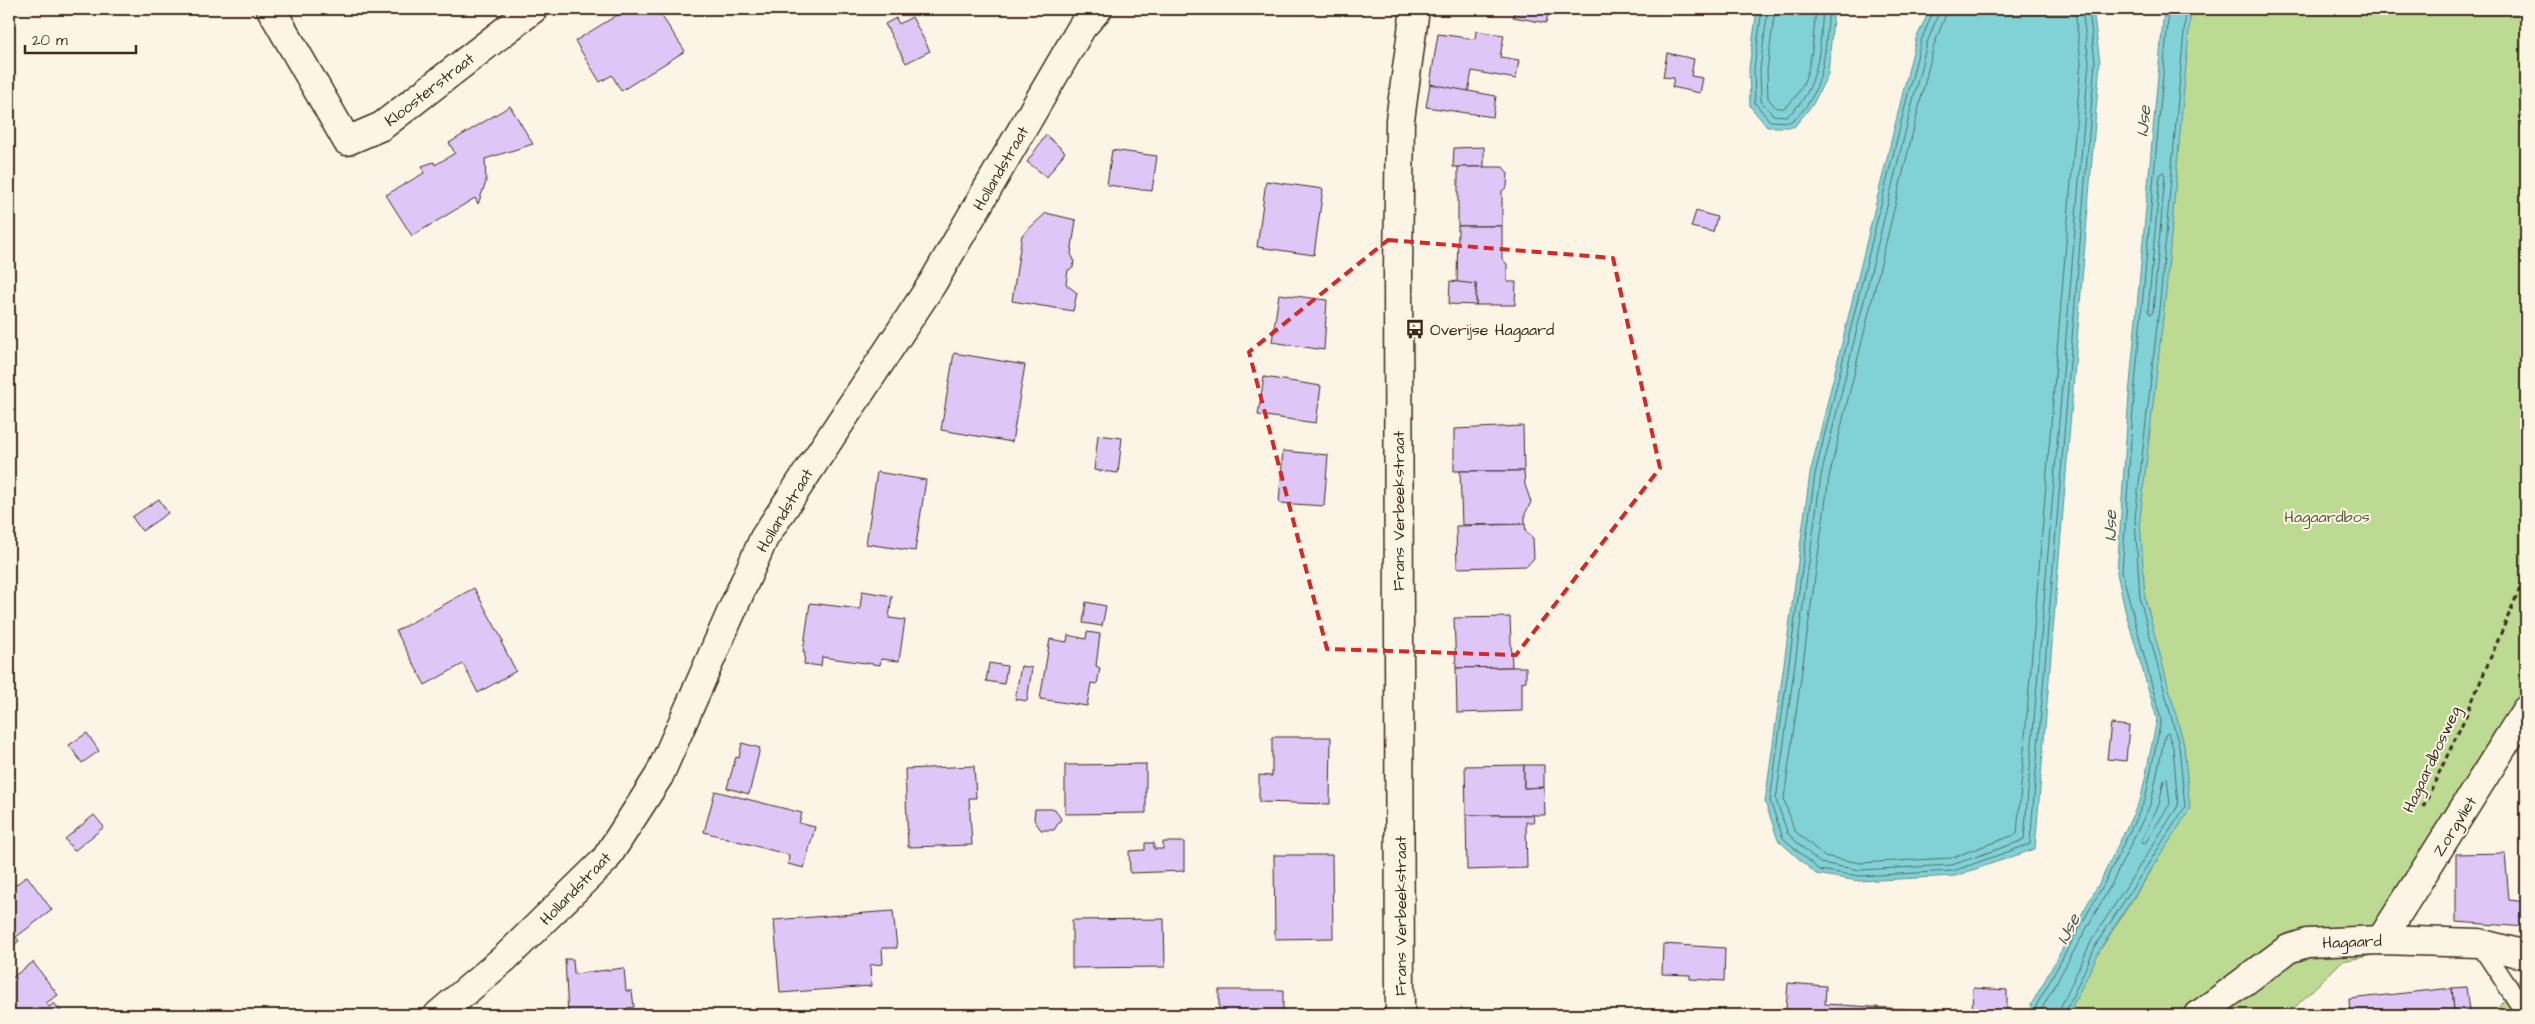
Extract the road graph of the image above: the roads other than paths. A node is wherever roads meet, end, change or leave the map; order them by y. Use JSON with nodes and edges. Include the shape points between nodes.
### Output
{"nodes":[{"id":1,"x":271,"y":9,"type":"edge"},
{"id":2,"x":533,"y":9,"type":"edge"},
{"id":3,"x":1098,"y":9,"type":"edge"},
{"id":4,"x":1415,"y":9,"type":"edge"},
{"id":5,"x":2526,"y":710,"type":"edge"},
{"id":6,"x":2381,"y":940,"type":"junction"},
{"id":7,"x":2479,"y":943,"type":"junction"},
{"id":8,"x":2526,"y":955,"type":"edge"},
{"id":9,"x":2526,"y":1014,"type":"edge"},
{"id":10,"x":438,"y":1015,"type":"edge"},
{"id":11,"x":1400,"y":1015,"type":"edge"},
{"id":12,"x":2199,"y":1015,"type":"edge"}],
"edges":[{"from":1,"to":2,"type":"street","name":"Kloosterstraat","via":[[347,141],[382,126]]},
{"from":3,"to":10,"type":"street","name":"Hollandstraat","via":[[1082,27],[932,284],[764,538],[659,776],[605,860],[506,957]]},
{"from":4,"to":11,"type":"street","name":"Frans Verbeekstraat","via":[[1400,120],[1398,249]]},
{"from":5,"to":6,"type":"street","name":"Zorgvliet"},
{"from":6,"to":7,"type":"street","name":"Hagaard"},
{"from":6,"to":12,"type":"street","name":"Hagaard","via":[[2307,943],[2288,949]]},
{"from":7,"to":8,"type":"street","name":"Hagaard"},
{"from":7,"to":9,"type":"lane"}]}
